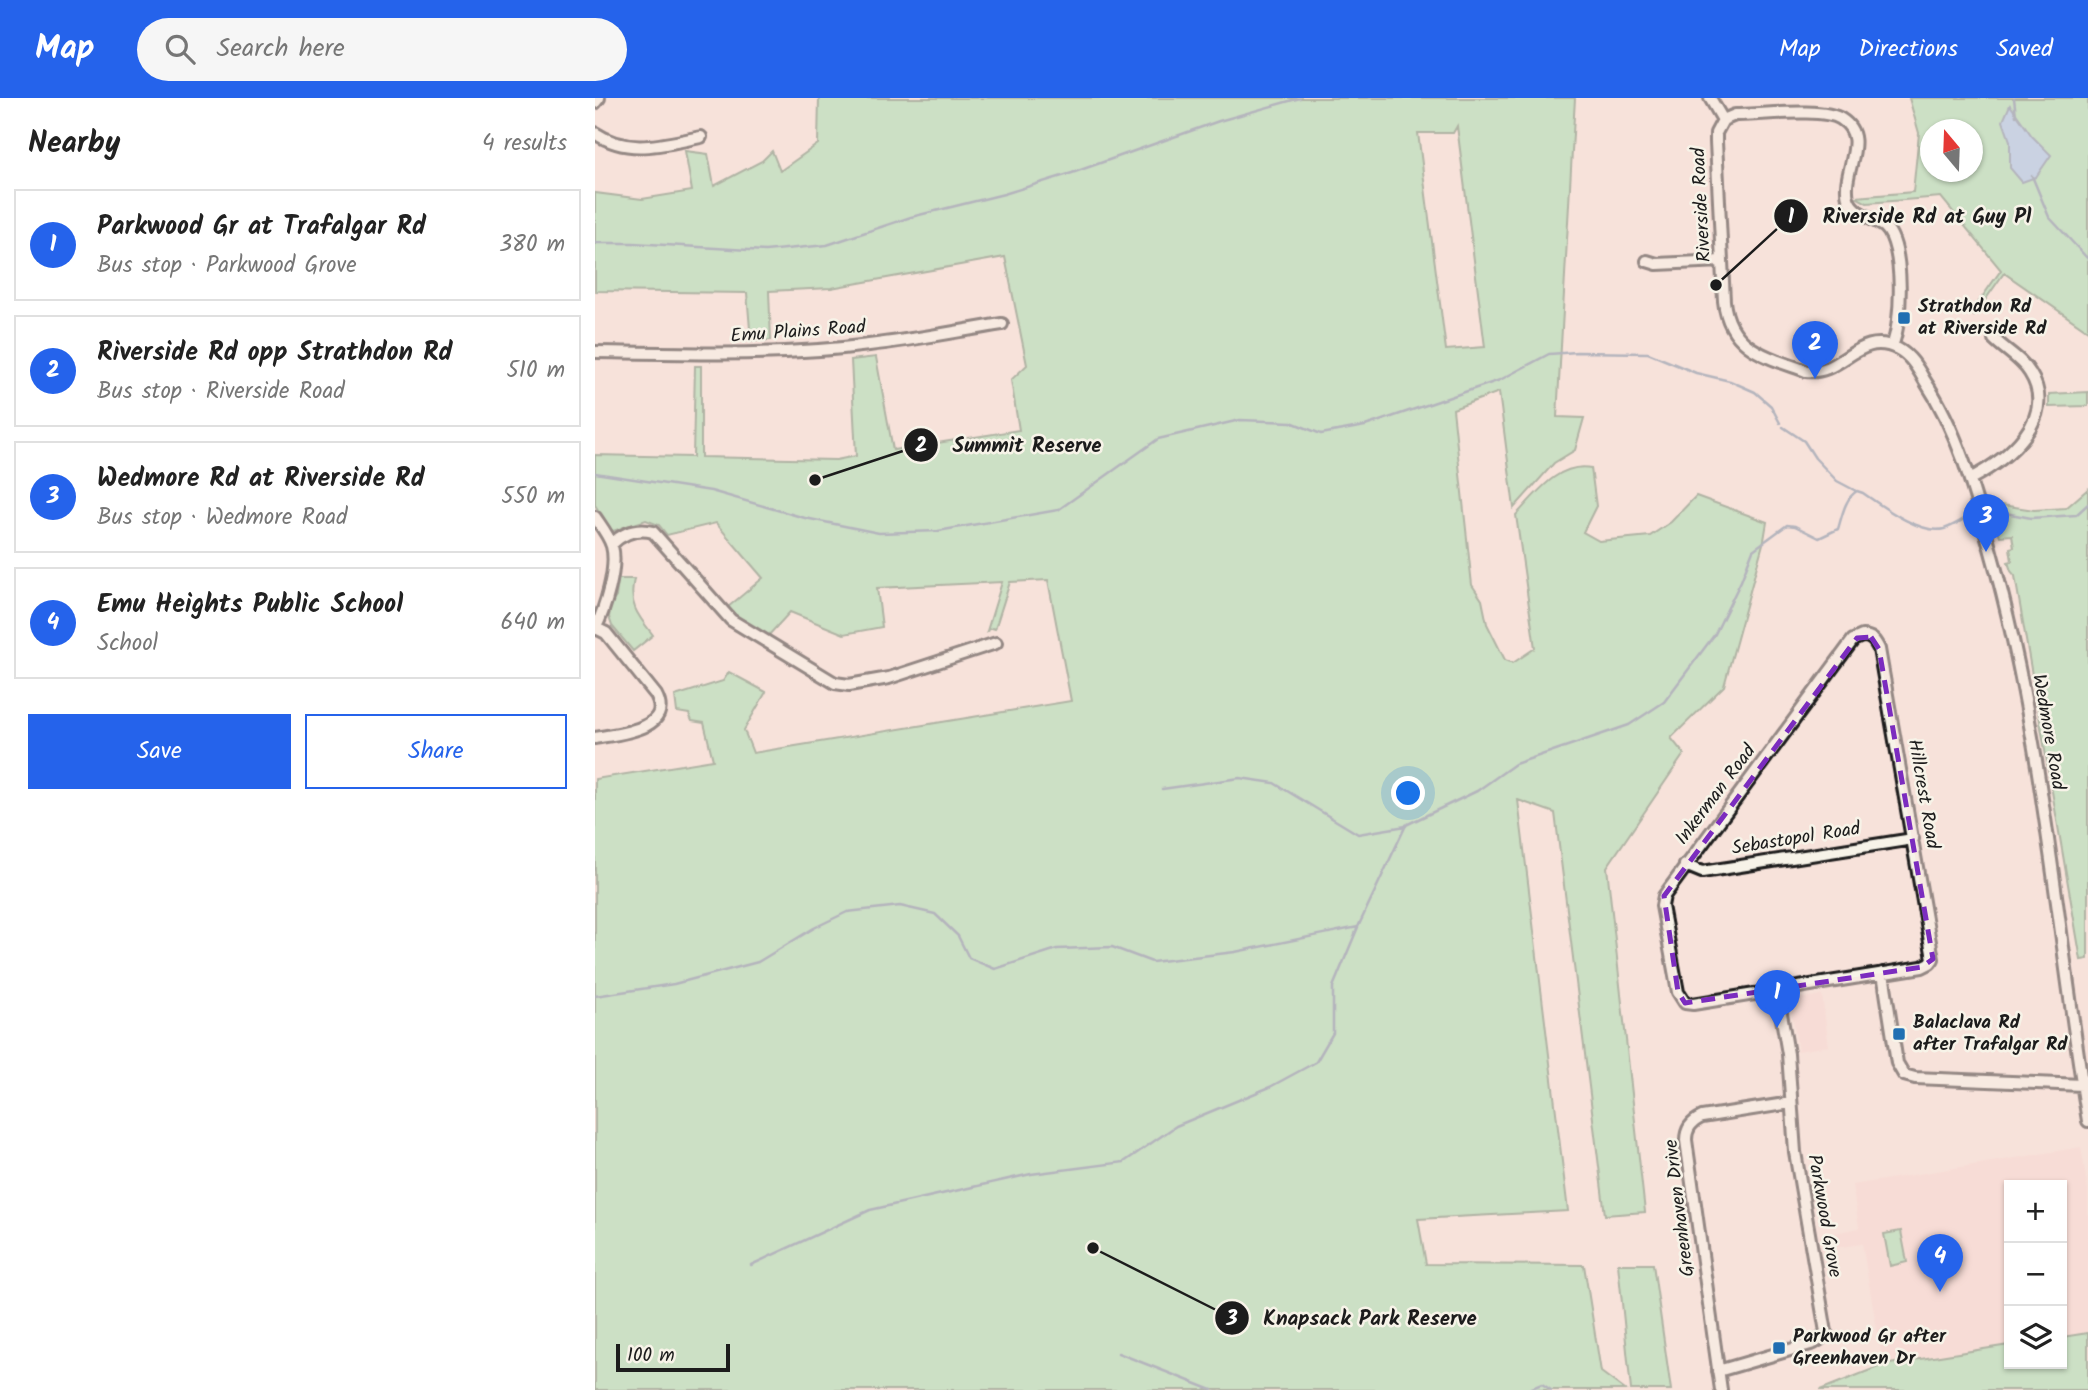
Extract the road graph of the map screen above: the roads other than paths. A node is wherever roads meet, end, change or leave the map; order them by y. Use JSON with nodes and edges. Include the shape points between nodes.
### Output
{"nodes":[{"id":1,"x":599,"y":98,"type":"edge"},
{"id":2,"x":1710,"y":98,"type":"edge"},
{"id":3,"x":595,"y":103,"type":"edge"},
{"id":4,"x":1723,"y":120,"type":"junction"},
{"id":5,"x":595,"y":133,"type":"edge"},
{"id":6,"x":701,"y":137,"type":"dead end"},
{"id":7,"x":1647,"y":261,"type":"dead end"},
{"id":8,"x":1722,"y":261,"type":"junction"},
{"id":9,"x":1002,"y":324,"type":"dead end"},
{"id":10,"x":1994,"y":339,"type":"dead end"},
{"id":11,"x":1892,"y":346,"type":"junction"},
{"id":12,"x":595,"y":352,"type":"edge"},
{"id":13,"x":1970,"y":479,"type":"junction"},
{"id":14,"x":595,"y":517,"type":"edge"},
{"id":15,"x":612,"y":544,"type":"junction"},
{"id":16,"x":595,"y":628,"type":"edge"},
{"id":17,"x":1867,"y":636,"type":"joint"},
{"id":18,"x":996,"y":643,"type":"dead end"},
{"id":19,"x":595,"y":738,"type":"edge"},
{"id":20,"x":1913,"y":839,"type":"junction"},
{"id":21,"x":1685,"y":865,"type":"junction"},
{"id":22,"x":1883,"y":973,"type":"junction"},
{"id":23,"x":1777,"y":990,"type":"junction"},
{"id":24,"x":2082,"y":1085,"type":"junction"},
{"id":25,"x":1791,"y":1104,"type":"junction"},
{"id":26,"x":2088,"y":1121,"type":"edge"},
{"id":27,"x":1719,"y":1371,"type":"junction"},
{"id":28,"x":1721,"y":1390,"type":"edge"}],
"edges":[{"from":1,"to":3,"type":"street"},
{"from":2,"to":4,"type":"street"},
{"from":4,"to":8,"type":"street","name":"Riverside Road","via":[[1715,139]]},
{"from":4,"to":11,"type":"street","via":[[1735,115],[1820,113],[1839,117],[1851,128],[1856,145],[1849,201],[1889,232],[1899,267]]},
{"from":5,"to":6,"type":"street","via":[[615,144],[639,148]]},
{"from":7,"to":8,"type":"street"},
{"from":8,"to":11,"type":"street","name":"Riverside Road","via":[[1729,321],[1742,341],[1764,356],[1813,372],[1829,369],[1858,349]]},
{"from":9,"to":12,"type":"street","name":"Emu Plains Road","via":[[815,350]]},
{"from":10,"to":13,"type":"street","via":[[2028,370],[2037,391],[2037,410],[2021,441]]},
{"from":11,"to":13,"type":"street","via":[[1912,360],[1939,402]]},
{"from":13,"to":24,"type":"street","name":"Wedmore Road","via":[[2001,587],[2022,686],[2051,853]]},
{"from":14,"to":15,"type":"street"},
{"from":15,"to":16,"type":"street","via":[[612,573]]},
{"from":15,"to":18,"type":"street","via":[[633,531],[653,532],[731,620],[839,684],[889,678]]},
{"from":16,"to":19,"type":"street","via":[[606,633],[656,695],[659,706],[643,728]]},
{"from":17,"to":20,"type":"street","name":"Hillcrest Road","via":[[1879,649]]},
{"from":17,"to":21,"type":"street","name":"Inkerman Road","via":[[1853,640]]},
{"from":20,"to":21,"type":"street","name":"Sebastopol Road","via":[[1702,872]]},
{"from":20,"to":22,"type":"street","name":"Hillcrest Road","via":[[1933,956],[1922,967]]},
{"from":21,"to":23,"type":"street","name":"Inkerman Road","via":[[1662,901],[1683,1002]]},
{"from":22,"to":23,"type":"street"},
{"from":22,"to":24,"type":"street","via":[[1897,1063],[1904,1075]]},
{"from":23,"to":25,"type":"street","name":"Parkwood Grove"},
{"from":24,"to":26,"type":"street","name":"Wedmore Road"},
{"from":25,"to":27,"type":"street","name":"Parkwood Grove","via":[[1826,1332],[1814,1343]]},
{"from":25,"to":27,"type":"street","name":"Greenhaven Drive","via":[[1702,1118],[1687,1130]]},
{"from":27,"to":28,"type":"street","name":"Greenhaven Drive"}]}
